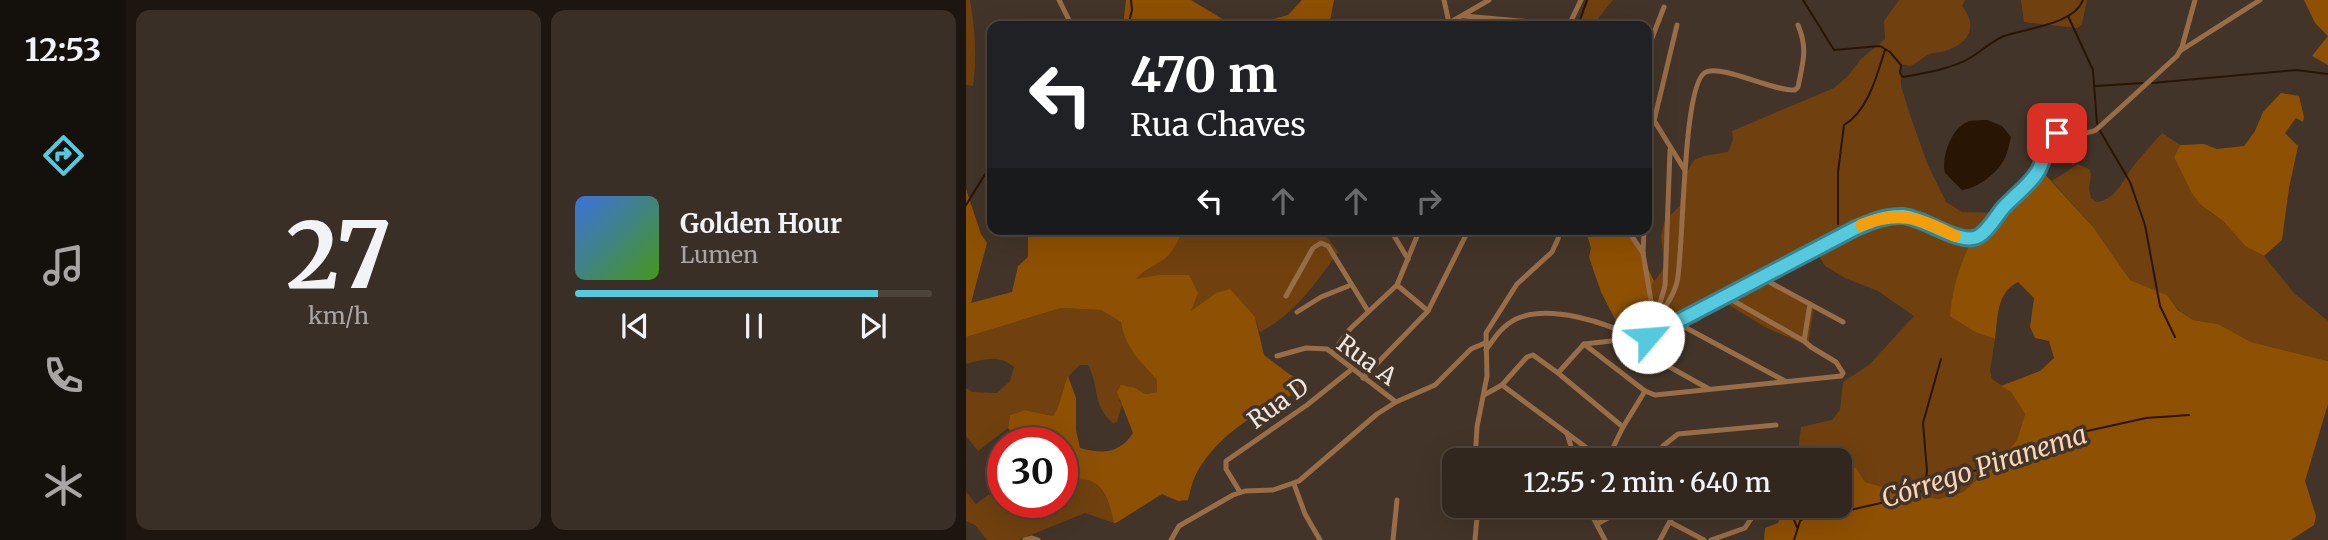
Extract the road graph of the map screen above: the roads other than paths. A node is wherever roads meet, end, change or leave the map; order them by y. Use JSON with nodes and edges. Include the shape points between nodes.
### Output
{"nodes":[{"id":1,"x":1059,"y":0,"type":"edge"},
{"id":2,"x":1444,"y":0,"type":"edge"},
{"id":3,"x":1489,"y":0,"type":"edge"},
{"id":4,"x":1581,"y":0,"type":"edge"},
{"id":5,"x":2195,"y":0,"type":"edge"},
{"id":6,"x":2260,"y":0,"type":"edge"},
{"id":7,"x":1664,"y":7,"type":"dead end"},
{"id":8,"x":1464,"y":16,"type":"junction"},
{"id":9,"x":1070,"y":21,"type":"edge"},
{"id":10,"x":1449,"y":21,"type":"edge"},
{"id":11,"x":1456,"y":21,"type":"edge"},
{"id":12,"x":1520,"y":21,"type":"edge"},
{"id":13,"x":1571,"y":21,"type":"edge"},
{"id":14,"x":1677,"y":25,"type":"dead end"},
{"id":15,"x":1798,"y":25,"type":"dead end"},
{"id":16,"x":1652,"y":38,"type":"edge"},
{"id":17,"x":2180,"y":51,"type":"junction"},
{"id":18,"x":1652,"y":118,"type":"edge"},
{"id":19,"x":1654,"y":121,"type":"junction"},
{"id":20,"x":1670,"y":150,"type":"junction"},
{"id":21,"x":1684,"y":169,"type":"junction"},
{"id":22,"x":1394,"y":235,"type":"edge"},
{"id":23,"x":1418,"y":235,"type":"edge"},
{"id":24,"x":1466,"y":235,"type":"edge"},
{"id":25,"x":1559,"y":235,"type":"edge"},
{"id":26,"x":1631,"y":235,"type":"edge"},
{"id":27,"x":1644,"y":235,"type":"edge"},
{"id":28,"x":1643,"y":253,"type":"junction"},
{"id":29,"x":1408,"y":259,"type":"junction"},
{"id":30,"x":1760,"y":277,"type":"junction"},
{"id":31,"x":1351,"y":285,"type":"junction"},
{"id":32,"x":1397,"y":285,"type":"junction"},
{"id":33,"x":1286,"y":296,"type":"dead end"},
{"id":34,"x":1725,"y":296,"type":"junction"},
{"id":35,"x":1811,"y":304,"type":"junction"},
{"id":36,"x":1368,"y":311,"type":"junction"},
{"id":37,"x":1428,"y":311,"type":"junction"},
{"id":38,"x":1297,"y":312,"type":"dead end"},
{"id":39,"x":1654,"y":321,"type":"junction"},
{"id":40,"x":1676,"y":323,"type":"junction"},
{"id":41,"x":1843,"y":323,"type":"dead end"},
{"id":42,"x":1648,"y":337,"type":"junction"},
{"id":43,"x":1637,"y":340,"type":"junction"},
{"id":44,"x":1804,"y":341,"type":"junction"},
{"id":45,"x":1584,"y":344,"type":"junction"},
{"id":46,"x":1485,"y":346,"type":"junction"},
{"id":47,"x":1333,"y":352,"type":"junction"},
{"id":48,"x":1277,"y":356,"type":"dead end"},
{"id":49,"x":1659,"y":362,"type":"dead end"},
{"id":50,"x":1352,"y":369,"type":"junction"},
{"id":51,"x":1558,"y":373,"type":"junction"},
{"id":52,"x":1363,"y":378,"type":"junction"},
{"id":53,"x":1788,"y":381,"type":"junction"},
{"id":54,"x":1502,"y":385,"type":"junction"},
{"id":55,"x":1709,"y":389,"type":"junction"},
{"id":56,"x":1645,"y":391,"type":"junction"},
{"id":57,"x":1484,"y":396,"type":"junction"},
{"id":58,"x":1396,"y":402,"type":"junction"},
{"id":59,"x":1776,"y":425,"type":"dead end"},
{"id":60,"x":1623,"y":427,"type":"junction"},
{"id":61,"x":1567,"y":432,"type":"junction"},
{"id":62,"x":1475,"y":448,"type":"edge"},
{"id":63,"x":1572,"y":448,"type":"edge"},
{"id":64,"x":1589,"y":448,"type":"edge"},
{"id":65,"x":1612,"y":448,"type":"edge"},
{"id":66,"x":1662,"y":448,"type":"edge"},
{"id":67,"x":1294,"y":484,"type":"junction"},
{"id":68,"x":1240,"y":492,"type":"junction"},
{"id":69,"x":1397,"y":500,"type":"dead end"},
{"id":70,"x":1478,"y":518,"type":"edge"},
{"id":71,"x":1594,"y":518,"type":"edge"},
{"id":72,"x":1608,"y":518,"type":"edge"},
{"id":73,"x":1672,"y":518,"type":"edge"},
{"id":74,"x":1751,"y":519,"type":"edge"},
{"id":75,"x":1670,"y":522,"type":"junction"},
{"id":76,"x":1597,"y":524,"type":"junction"},
{"id":77,"x":1606,"y":539,"type":"edge"},
{"id":78,"x":1025,"y":540,"type":"edge"},
{"id":79,"x":1038,"y":540,"type":"edge"},
{"id":80,"x":1171,"y":540,"type":"edge"},
{"id":81,"x":1320,"y":540,"type":"edge"},
{"id":82,"x":1393,"y":540,"type":"edge"},
{"id":83,"x":1475,"y":540,"type":"edge"},
{"id":84,"x":1660,"y":540,"type":"edge"},
{"id":85,"x":1704,"y":540,"type":"edge"},
{"id":86,"x":1711,"y":540,"type":"edge"}],
"edges":[{"from":1,"to":9,"type":"street"},
{"from":2,"to":10,"type":"street"},
{"from":3,"to":8,"type":"street"},
{"from":4,"to":13,"type":"street"},
{"from":5,"to":17,"type":"street"},
{"from":6,"to":17,"type":"street"},
{"from":7,"to":16,"type":"street"},
{"from":8,"to":11,"type":"street"},
{"from":8,"to":12,"type":"street"},
{"from":14,"to":19,"type":"street"},
{"from":15,"to":21,"type":"street","via":[[1805,46],[1797,89],[1789,91],[1713,71],[1701,76]]},
{"from":17,"to":30,"type":"street","via":[[2096,130],[2055,134],[2036,174],[1982,234],[1965,239],[1913,218],[1879,219]]},
{"from":18,"to":19,"type":"street"},
{"from":19,"to":20,"type":"street"},
{"from":20,"to":21,"type":"street"},
{"from":20,"to":39,"type":"street","via":[[1665,286]]},
{"from":21,"to":39,"type":"street","via":[[1676,285]]},
{"from":22,"to":29,"type":"street"},
{"from":23,"to":29,"type":"street"},
{"from":24,"to":37,"type":"street"},
{"from":25,"to":46,"type":"street","via":[[1552,252],[1502,304],[1489,325]]},
{"from":26,"to":28,"type":"street"},
{"from":27,"to":28,"type":"street"},
{"from":28,"to":39,"type":"street"},
{"from":29,"to":32,"type":"street"},
{"from":30,"to":34,"type":"street"},
{"from":30,"to":35,"type":"street"},
{"from":31,"to":33,"type":"street","via":[[1325,244],[1318,243]]},
{"from":31,"to":36,"type":"street"},
{"from":31,"to":38,"type":"street"},
{"from":32,"to":36,"type":"street"},
{"from":32,"to":37,"type":"street"},
{"from":34,"to":40,"type":"street"},
{"from":34,"to":44,"type":"street"},
{"from":35,"to":41,"type":"street"},
{"from":35,"to":44,"type":"street"},
{"from":36,"to":47,"type":"street"},
{"from":37,"to":52,"type":"street"},
{"from":39,"to":42,"type":"street"},
{"from":40,"to":42,"type":"street"},
{"from":40,"to":53,"type":"street"},
{"from":42,"to":43,"type":"street"},
{"from":43,"to":45,"type":"street"},
{"from":43,"to":46,"type":"street","via":[[1602,324],[1541,313],[1509,323]]},
{"from":44,"to":53,"type":"street","via":[[1836,362],[1842,375]]},
{"from":45,"to":51,"type":"street"},
{"from":45,"to":56,"type":"street"},
{"from":46,"to":57,"type":"street"},
{"from":46,"to":58,"type":"street","via":[[1475,347],[1435,385]]},
{"from":47,"to":48,"type":"street","name":"Rua A","via":[[1313,347]]},
{"from":47,"to":50,"type":"street","name":"Rua A"},
{"from":49,"to":55,"type":"street"},
{"from":50,"to":52,"type":"street","name":"Rua A"},
{"from":50,"to":68,"type":"street","name":"Rua D","via":[[1226,461]]},
{"from":51,"to":54,"type":"street","via":[[1531,355]]},
{"from":51,"to":60,"type":"street"},
{"from":52,"to":58,"type":"street","name":"Rua A"},
{"from":53,"to":55,"type":"street"},
{"from":54,"to":57,"type":"street"},
{"from":54,"to":61,"type":"street"},
{"from":55,"to":56,"type":"street","via":[[1660,395]]},
{"from":56,"to":60,"type":"street"},
{"from":57,"to":62,"type":"street"},
{"from":58,"to":67,"type":"street"},
{"from":59,"to":66,"type":"street","via":[[1678,434]]},
{"from":60,"to":65,"type":"street"},
{"from":61,"to":63,"type":"street"},
{"from":61,"to":64,"type":"street"},
{"from":67,"to":68,"type":"street"},
{"from":67,"to":81,"type":"street"},
{"from":68,"to":80,"type":"street","via":[[1183,523]]},
{"from":69,"to":82,"type":"street"},
{"from":70,"to":83,"type":"street"},
{"from":71,"to":76,"type":"street"},
{"from":72,"to":76,"type":"street"},
{"from":73,"to":75,"type":"street"},
{"from":74,"to":86,"type":"street","via":[[1745,528]]},
{"from":75,"to":84,"type":"street"},
{"from":75,"to":85,"type":"street"},
{"from":76,"to":77,"type":"street"},
{"from":78,"to":79,"type":"street"}]}
